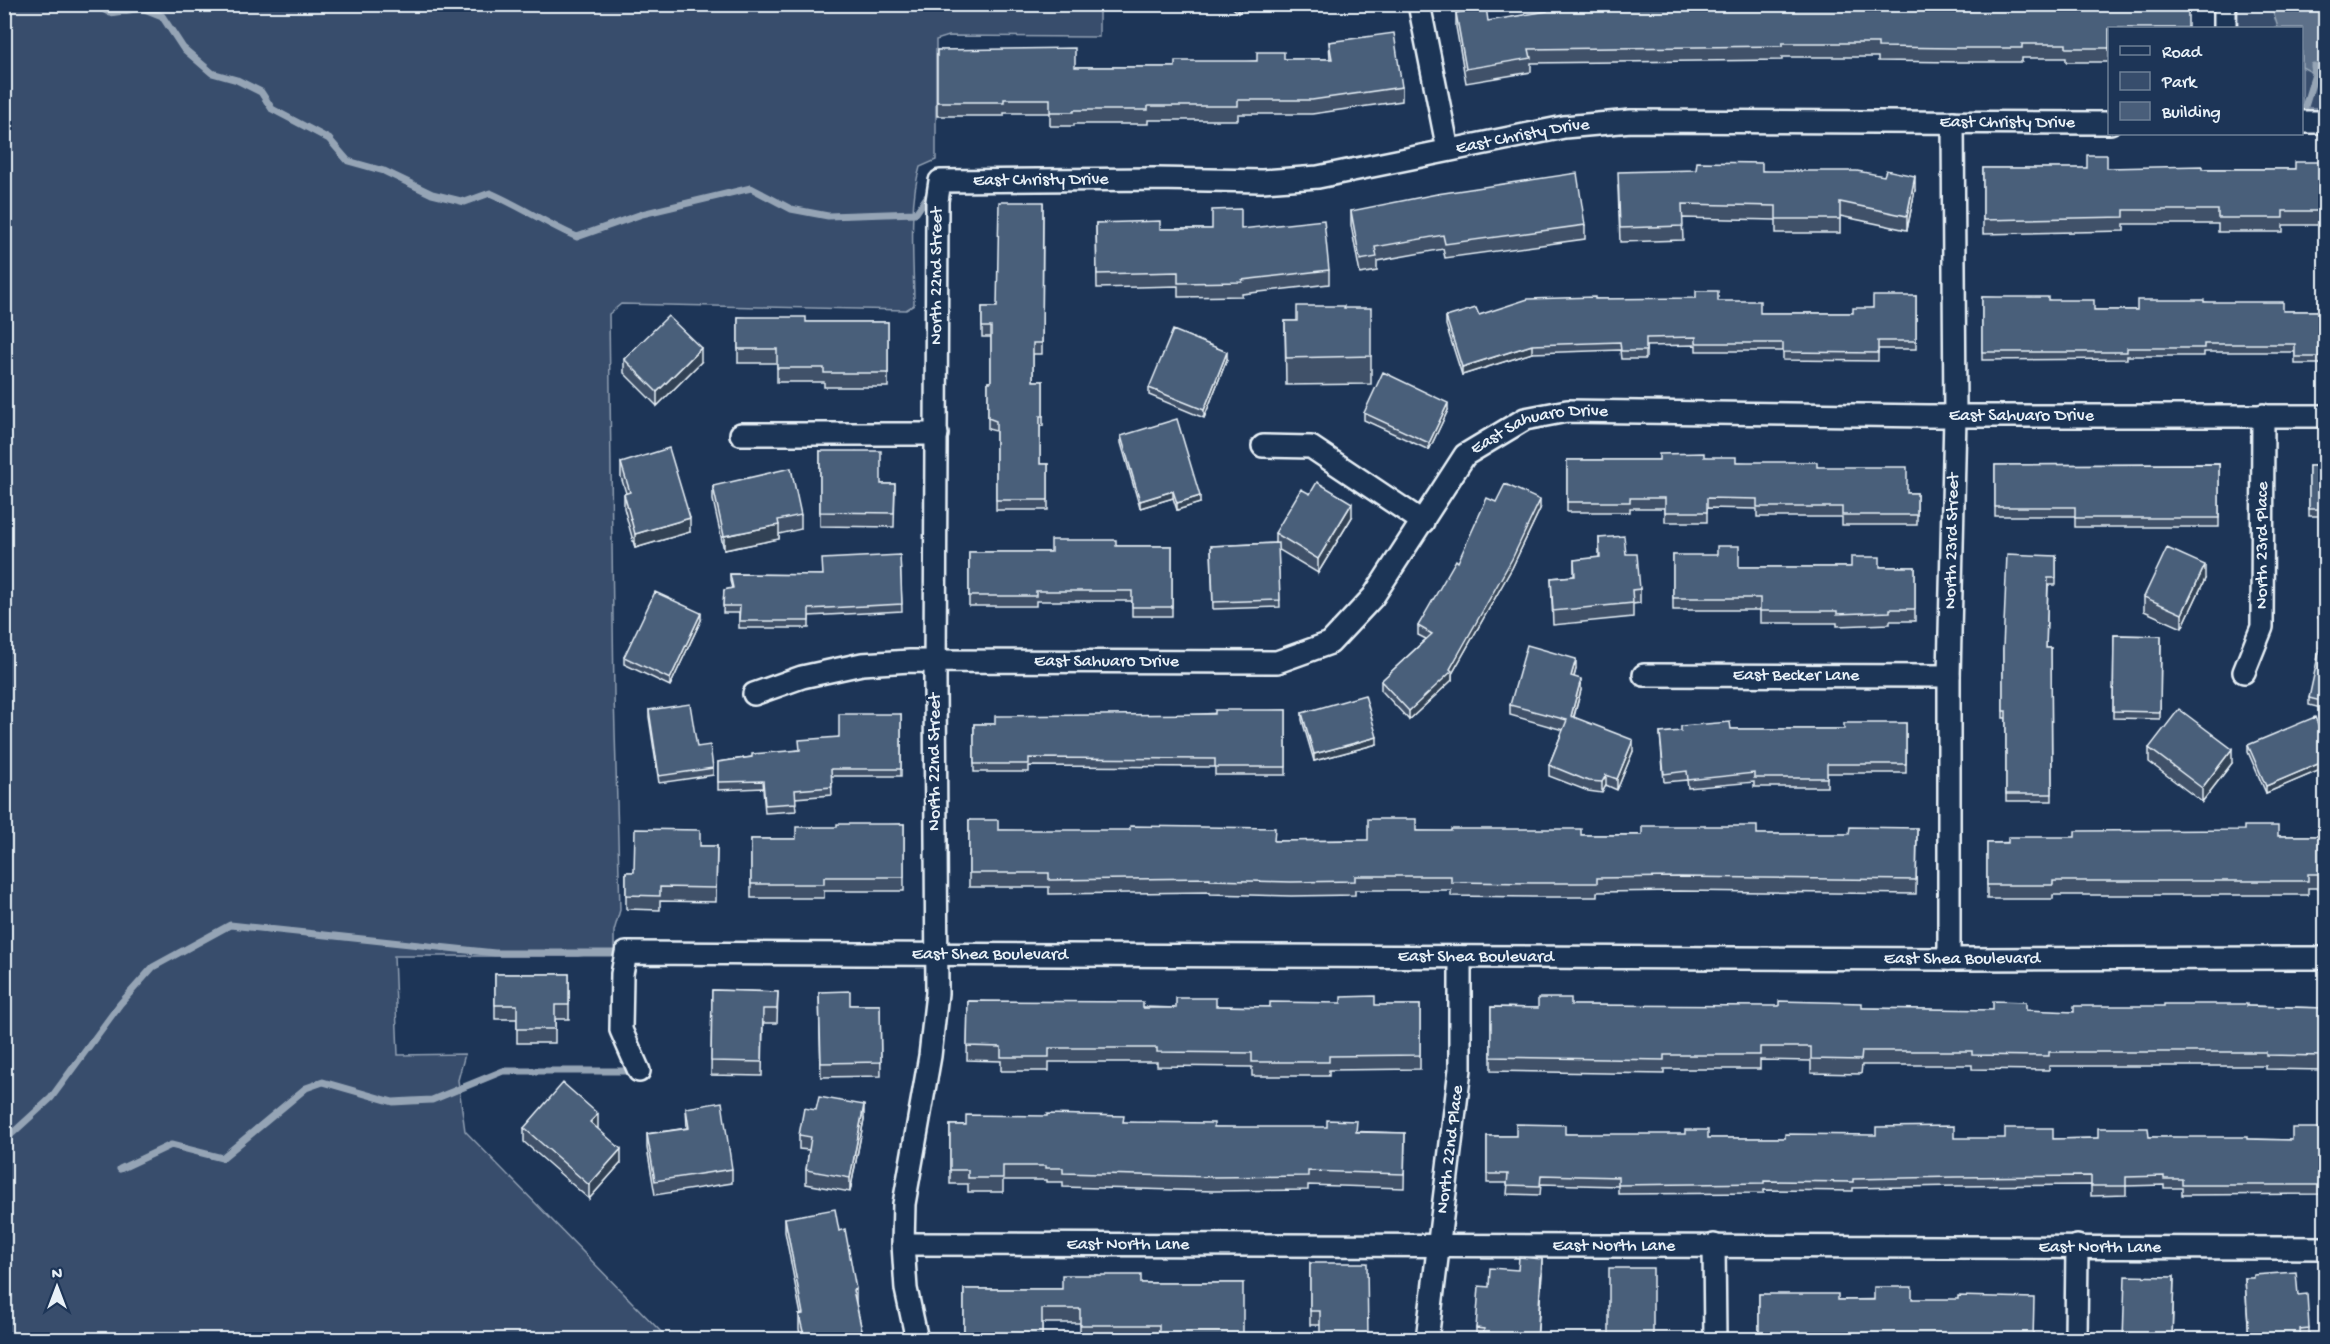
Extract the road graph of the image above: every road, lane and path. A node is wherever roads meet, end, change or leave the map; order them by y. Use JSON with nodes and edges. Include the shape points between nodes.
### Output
{"nodes":[{"id":1,"x":1419,"y":4,"type":"edge"},
{"id":2,"x":2225,"y":4,"type":"edge"},
{"id":3,"x":2225,"y":27,"type":"edge"},
{"id":4,"x":2303,"y":122,"type":"edge"},
{"id":5,"x":2325,"y":122,"type":"edge"},
{"id":6,"x":1953,"y":123,"type":"junction"},
{"id":7,"x":2108,"y":123,"type":"edge"},
{"id":8,"x":1448,"y":150,"type":"junction"},
{"id":9,"x":940,"y":181,"type":"joint"},
{"id":10,"x":2263,"y":415,"type":"junction"},
{"id":11,"x":1955,"y":416,"type":"junction"},
{"id":12,"x":2325,"y":416,"type":"edge"},
{"id":13,"x":741,"y":434,"type":"dead end"},
{"id":14,"x":937,"y":434,"type":"junction"},
{"id":15,"x":1263,"y":446,"type":"dead end"},
{"id":16,"x":1423,"y":522,"type":"junction"},
{"id":17,"x":935,"y":661,"type":"junction"},
{"id":18,"x":2244,"y":672,"type":"dead end"},
{"id":19,"x":1644,"y":675,"type":"dead end"},
{"id":20,"x":1949,"y":676,"type":"junction"},
{"id":21,"x":754,"y":694,"type":"dead end"},
{"id":22,"x":936,"y":954,"type":"junction"},
{"id":23,"x":1460,"y":957,"type":"junction"},
{"id":24,"x":2325,"y":958,"type":"edge"},
{"id":25,"x":1949,"y":959,"type":"junction"},
{"id":26,"x":639,"y":1071,"type":"dead end"},
{"id":27,"x":903,"y":1244,"type":"junction"},
{"id":28,"x":1714,"y":1245,"type":"junction"},
{"id":29,"x":1437,"y":1246,"type":"junction"},
{"id":30,"x":2077,"y":1246,"type":"junction"},
{"id":31,"x":2325,"y":1248,"type":"edge"},
{"id":32,"x":917,"y":1340,"type":"edge"},
{"id":33,"x":1426,"y":1340,"type":"edge"},
{"id":34,"x":1715,"y":1340,"type":"edge"},
{"id":35,"x":2076,"y":1340,"type":"edge"}],
"edges":[{"from":1,"to":8,"type":"street"},
{"from":2,"to":3,"type":"street"},
{"from":4,"to":5,"type":"street"},
{"from":6,"to":7,"type":"street","name":"East Christy Drive"},
{"from":6,"to":8,"type":"street","name":"East Christy Drive","via":[[1631,121],[1564,127]]},
{"from":6,"to":11,"type":"street","name":"North 23rd Street"},
{"from":8,"to":9,"type":"street","name":"East Christy Drive","via":[[1318,177],[1262,181]]},
{"from":9,"to":14,"type":"street","name":"North 22nd Street"},
{"from":10,"to":11,"type":"street","name":"East Sahuaro Drive"},
{"from":10,"to":12,"type":"street","name":"East Sahuaro Drive"},
{"from":10,"to":18,"type":"street","name":"North 23rd Place","via":[[2262,627]]},
{"from":11,"to":16,"type":"street","name":"East Sahuaro Drive","via":[[1567,411],[1525,419],[1465,455]]},
{"from":11,"to":20,"type":"street","name":"North 23rd Street"},
{"from":13,"to":14,"type":"street"},
{"from":14,"to":17,"type":"street","name":"North 22nd Street"},
{"from":15,"to":16,"type":"street","via":[[1311,447]]},
{"from":16,"to":17,"type":"street","name":"East Sahuaro Drive","via":[[1373,597],[1330,643],[1277,662]]},
{"from":17,"to":21,"type":"street","name":"East Sahuaro Drive","via":[[862,664],[802,677]]},
{"from":17,"to":22,"type":"street","name":"North 22nd Street"},
{"from":19,"to":20,"type":"street","name":"East Becker Lane"},
{"from":20,"to":25,"type":"street","name":"North 23rd Street"},
{"from":22,"to":23,"type":"street","name":"East Shea Boulevard"},
{"from":22,"to":26,"type":"street","name":"East Shea Boulevard","via":[[626,953],[621,1030]]},
{"from":22,"to":27,"type":"street","name":"North 22nd Street","via":[[937,993],[930,1056],[905,1194]]},
{"from":23,"to":25,"type":"street","name":"East Shea Boulevard"},
{"from":23,"to":29,"type":"street","name":"North 22nd Place","via":[[1460,1069]]},
{"from":24,"to":25,"type":"street","name":"East Shea Boulevard"},
{"from":27,"to":29,"type":"street","name":"East North Lane"},
{"from":27,"to":32,"type":"street","name":"North 22nd Street","via":[[906,1289]]},
{"from":28,"to":29,"type":"street","name":"East North Lane"},
{"from":28,"to":30,"type":"street","name":"East North Lane"},
{"from":28,"to":34,"type":"street"},
{"from":29,"to":33,"type":"street","name":"North 22nd Place"},
{"from":30,"to":31,"type":"street","name":"East North Lane"},
{"from":30,"to":35,"type":"street"}]}
